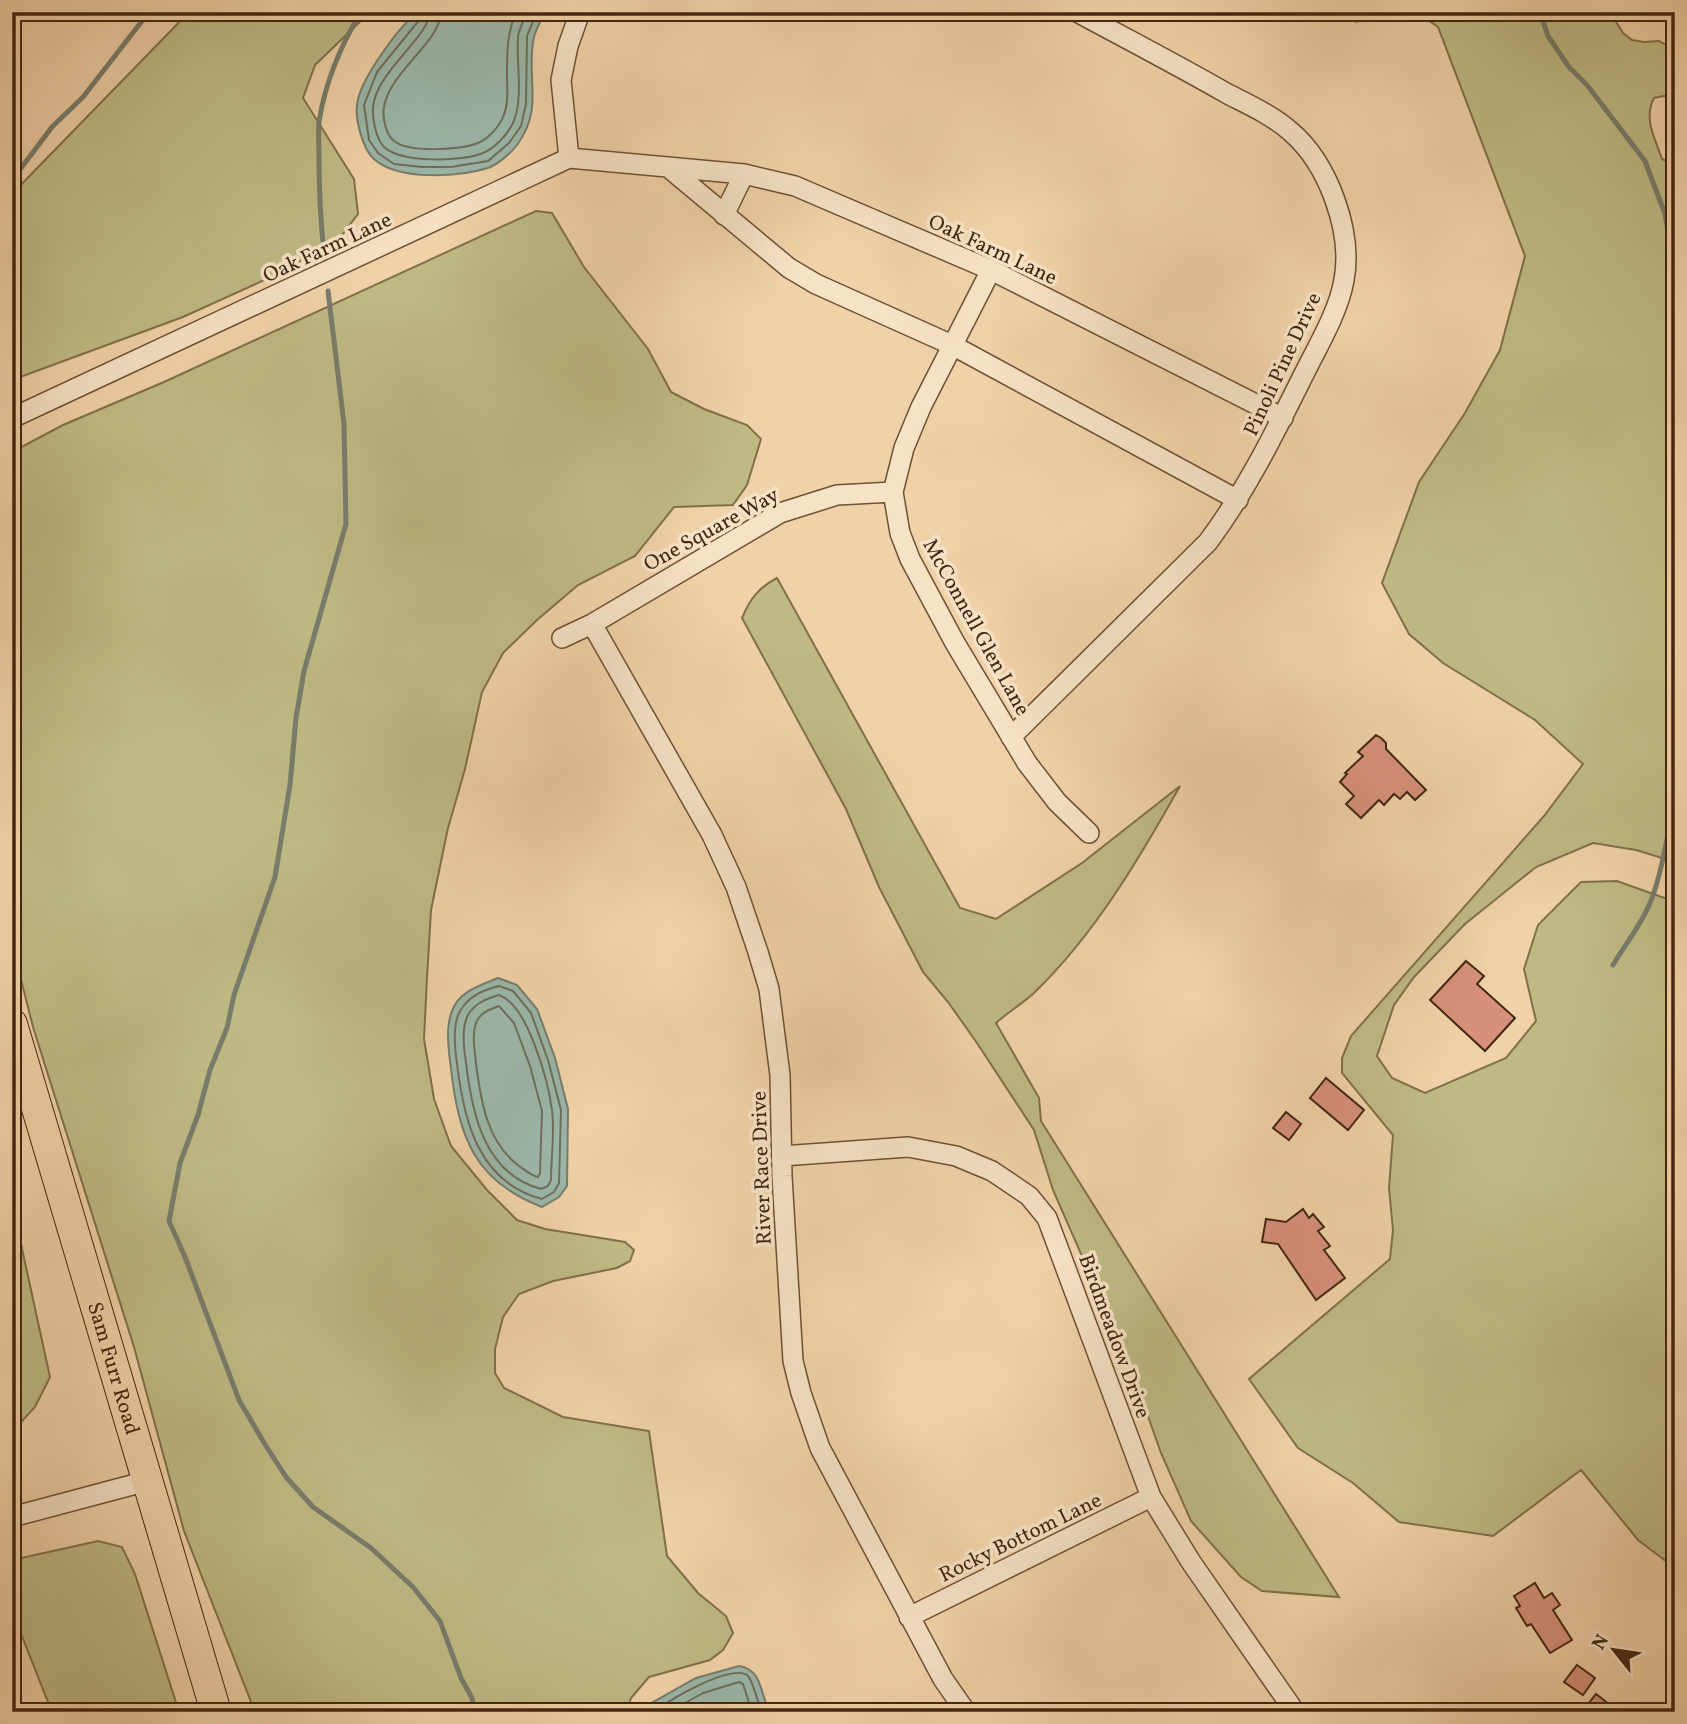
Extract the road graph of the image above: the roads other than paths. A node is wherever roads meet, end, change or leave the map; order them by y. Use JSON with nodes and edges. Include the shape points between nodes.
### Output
{"nodes":[{"id":1,"x":580,"y":12,"type":"edge"},
{"id":2,"x":1077,"y":12,"type":"edge"},
{"id":3,"x":569,"y":158,"type":"junction"},
{"id":4,"x":669,"y":168,"type":"junction"},
{"id":5,"x":744,"y":174,"type":"junction"},
{"id":6,"x":724,"y":215,"type":"junction"},
{"id":7,"x":991,"y":270,"type":"junction"},
{"id":8,"x":952,"y":345,"type":"junction"},
{"id":9,"x":12,"y":418,"type":"edge"},
{"id":10,"x":1283,"y":418,"type":"junction"},
{"id":11,"x":893,"y":492,"type":"junction"},
{"id":12,"x":1238,"y":500,"type":"junction"},
{"id":13,"x":592,"y":624,"type":"junction"},
{"id":14,"x":562,"y":638,"type":"dead end"},
{"id":15,"x":1011,"y":737,"type":"junction"},
{"id":16,"x":1089,"y":833,"type":"dead end"},
{"id":17,"x":12,"y":1024,"type":"edge"},
{"id":18,"x":782,"y":1156,"type":"junction"},
{"id":19,"x":147,"y":1481,"type":"junction"},
{"id":20,"x":1151,"y":1497,"type":"junction"},
{"id":21,"x":12,"y":1517,"type":"edge"},
{"id":22,"x":909,"y":1616,"type":"junction"},
{"id":23,"x":216,"y":1712,"type":"edge"},
{"id":24,"x":966,"y":1712,"type":"edge"},
{"id":25,"x":1295,"y":1712,"type":"edge"}],
"edges":[{"from":1,"to":3,"type":"street","via":[[561,80]]},
{"from":2,"to":10,"type":"street","name":"Pinoli Pine Drive","via":[[1289,130],[1309,149],[1325,176],[1345,235],[1345,280],[1328,328]]},
{"from":3,"to":4,"type":"street","name":"Oak Farm Lane"},
{"from":3,"to":9,"type":"street","name":"Oak Farm Lane"},
{"from":4,"to":5,"type":"street","name":"Oak Farm Lane"},
{"from":4,"to":6,"type":"street"},
{"from":5,"to":6,"type":"street"},
{"from":5,"to":7,"type":"street","name":"Oak Farm Lane","via":[[795,186]]},
{"from":6,"to":8,"type":"street","via":[[816,285]]},
{"from":7,"to":8,"type":"street","name":"McConnell Glen Lane"},
{"from":7,"to":10,"type":"street","name":"Oak Farm Lane"},
{"from":8,"to":11,"type":"street","name":"McConnell Glen Lane","via":[[904,448]]},
{"from":8,"to":12,"type":"street"},
{"from":10,"to":12,"type":"street","name":"Pinoli Pine Drive"},
{"from":11,"to":13,"type":"street","name":"One Square Way","via":[[836,495],[780,513]]},
{"from":11,"to":15,"type":"street","name":"McConnell Glen Lane","via":[[910,559]]},
{"from":12,"to":15,"type":"street","name":"Pinoli Pine Drive","via":[[1208,542]]},
{"from":13,"to":14,"type":"street","name":"One Square Way"},
{"from":13,"to":18,"type":"street","name":"River Race Drive","via":[[712,835],[736,887],[769,989],[780,1075]]},
{"from":15,"to":16,"type":"street","name":"McConnell Glen Lane","via":[[1046,789]]},
{"from":17,"to":19,"type":"main road","name":"Sam Furr Road"},
{"from":18,"to":20,"type":"street","name":"Birdmeadow Drive","via":[[908,1147],[956,1156],[992,1171],[1029,1196],[1047,1218]]},
{"from":18,"to":22,"type":"street","name":"River Race Drive","via":[[793,1361],[801,1393],[820,1448]]},
{"from":19,"to":21,"type":"street"},
{"from":19,"to":23,"type":"main road","name":"Sam Furr Road"},
{"from":20,"to":22,"type":"street","name":"Rocky Bottom Lane"},
{"from":20,"to":25,"type":"street","name":"Birdmeadow Drive"},
{"from":22,"to":24,"type":"street","name":"River Race Drive"}]}
